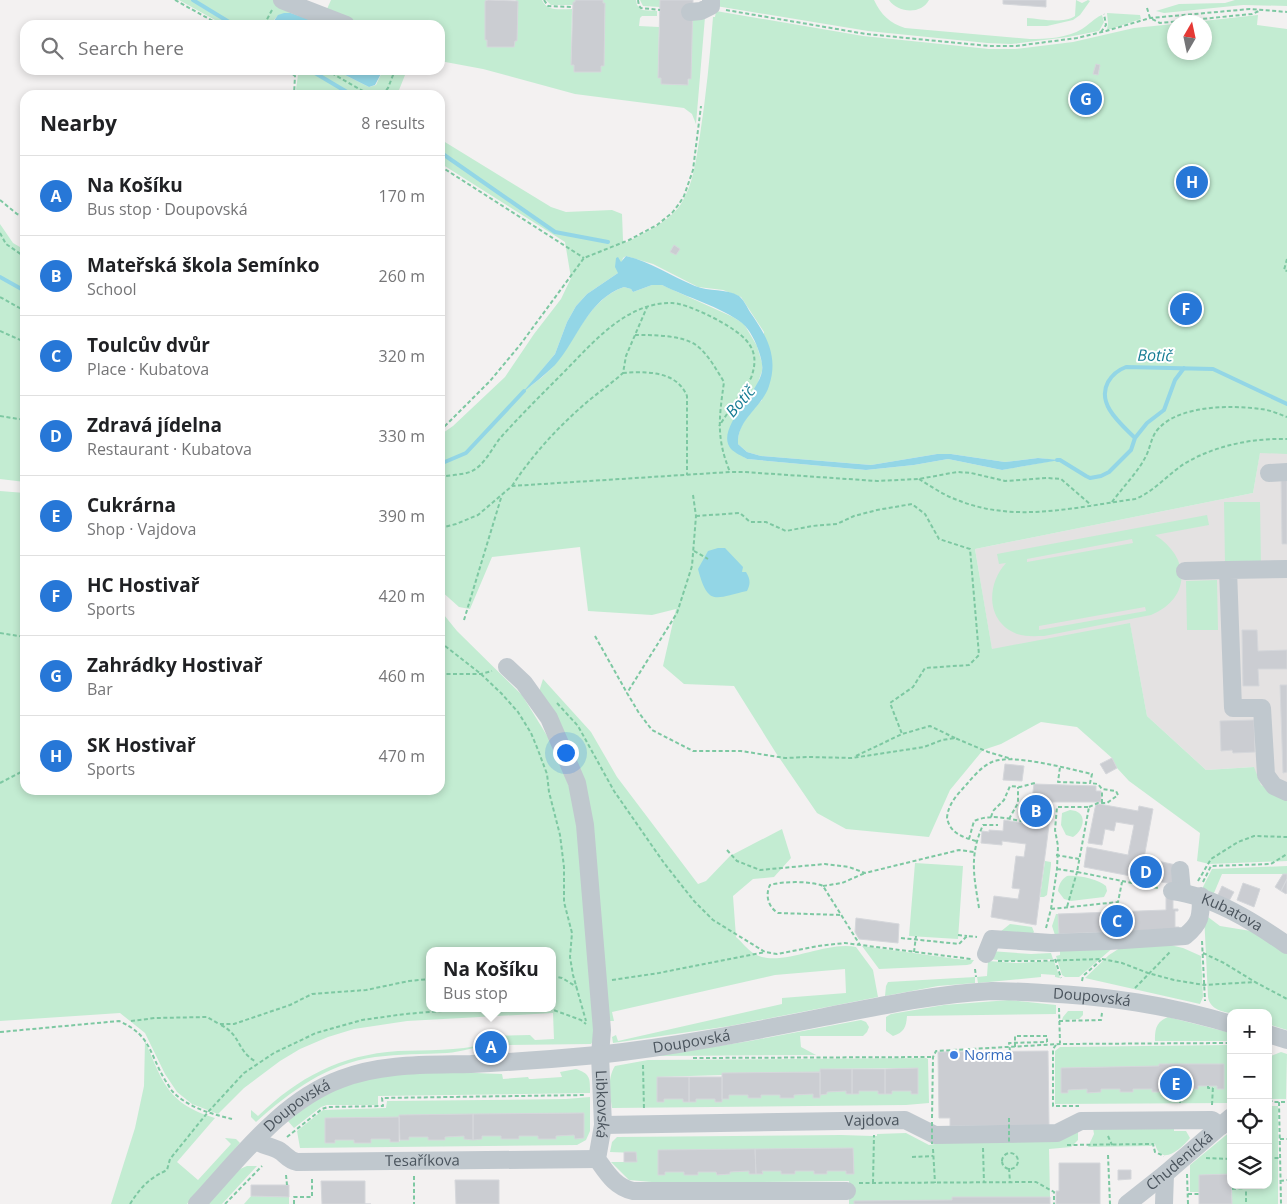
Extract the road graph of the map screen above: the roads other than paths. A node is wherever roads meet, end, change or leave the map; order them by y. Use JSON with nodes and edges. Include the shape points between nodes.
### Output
{"nodes":[{"id":1,"x":278,"y":4,"type":"edge"},
{"id":2,"x":718,"y":5,"type":"edge"},
{"id":3,"x":321,"y":7,"type":"edge"},
{"id":4,"x":690,"y":12,"type":"dead end"},
{"id":5,"x":339,"y":20,"type":"edge"},
{"id":6,"x":1287,"y":569,"type":"edge"},
{"id":7,"x":1228,"y":570,"type":"junction"},
{"id":8,"x":1185,"y":571,"type":"dead end"},
{"id":9,"x":507,"y":667,"type":"road end"},
{"id":10,"x":1287,"y":792,"type":"edge"},
{"id":11,"x":1180,"y":870,"type":"dead end"},
{"id":12,"x":1201,"y":891,"type":"junction"},
{"id":13,"x":1287,"y":945,"type":"edge"},
{"id":14,"x":987,"y":953,"type":"road end"},
{"id":15,"x":1227,"y":1023,"type":"edge"},
{"id":16,"x":1272,"y":1035,"type":"edge"},
{"id":17,"x":1287,"y":1040,"type":"edge"},
{"id":18,"x":600,"y":1055,"type":"junction"},
{"id":19,"x":1226,"y":1121,"type":"edge"},
{"id":20,"x":603,"y":1125,"type":"junction"},
{"id":21,"x":256,"y":1140,"type":"junction"},
{"id":22,"x":598,"y":1159,"type":"junction"},
{"id":23,"x":1165,"y":1174,"type":"junction"},
{"id":24,"x":851,"y":1187,"type":"road end"},
{"id":25,"x":197,"y":1204,"type":"edge"},
{"id":26,"x":1127,"y":1204,"type":"edge"},
{"id":27,"x":1164,"y":1204,"type":"edge"}],
"edges":[{"from":1,"to":3,"type":"street"},
{"from":2,"to":4,"type":"street"},
{"from":3,"to":5,"type":"street"},
{"from":6,"to":7,"type":"street"},
{"from":7,"to":8,"type":"street"},
{"from":7,"to":10,"type":"street","via":[[1233,708],[1262,708],[1266,775],[1274,786]]},
{"from":9,"to":18,"type":"street","name":"Libkovská","via":[[524,683],[549,718],[577,784],[585,825],[602,1030]]},
{"from":11,"to":12,"type":"street","name":"Kubatova","via":[[1177,892]]},
{"from":12,"to":13,"type":"street","name":"Kubatova"},
{"from":12,"to":14,"type":"street","via":[[1201,916],[1195,928],[1185,936],[1051,943]]},
{"from":15,"to":18,"type":"street","name":"Doupovská","via":[[1125,999],[990,992],[918,999],[734,1035]]},
{"from":16,"to":17,"type":"street"},
{"from":18,"to":20,"type":"street","name":"Libkovská"},
{"from":18,"to":21,"type":"street","name":"Doupovská","via":[[366,1071],[313,1093]]},
{"from":19,"to":20,"type":"street","name":"Vajdova","via":[[1081,1120],[1057,1133],[935,1135],[905,1120]]},
{"from":19,"to":23,"type":"street","name":"Chudenická"},
{"from":20,"to":22,"type":"street","name":"Libkovská"},
{"from":21,"to":22,"type":"street","name":"Tesaříkova","via":[[280,1151],[290,1160],[312,1162]]},
{"from":21,"to":25,"type":"street","name":"Doupovská"},
{"from":22,"to":24,"type":"street","name":"Libkovská","via":[[612,1180],[632,1191]]},
{"from":23,"to":26,"type":"street","name":"Chudenická"},
{"from":23,"to":27,"type":"street"}]}
